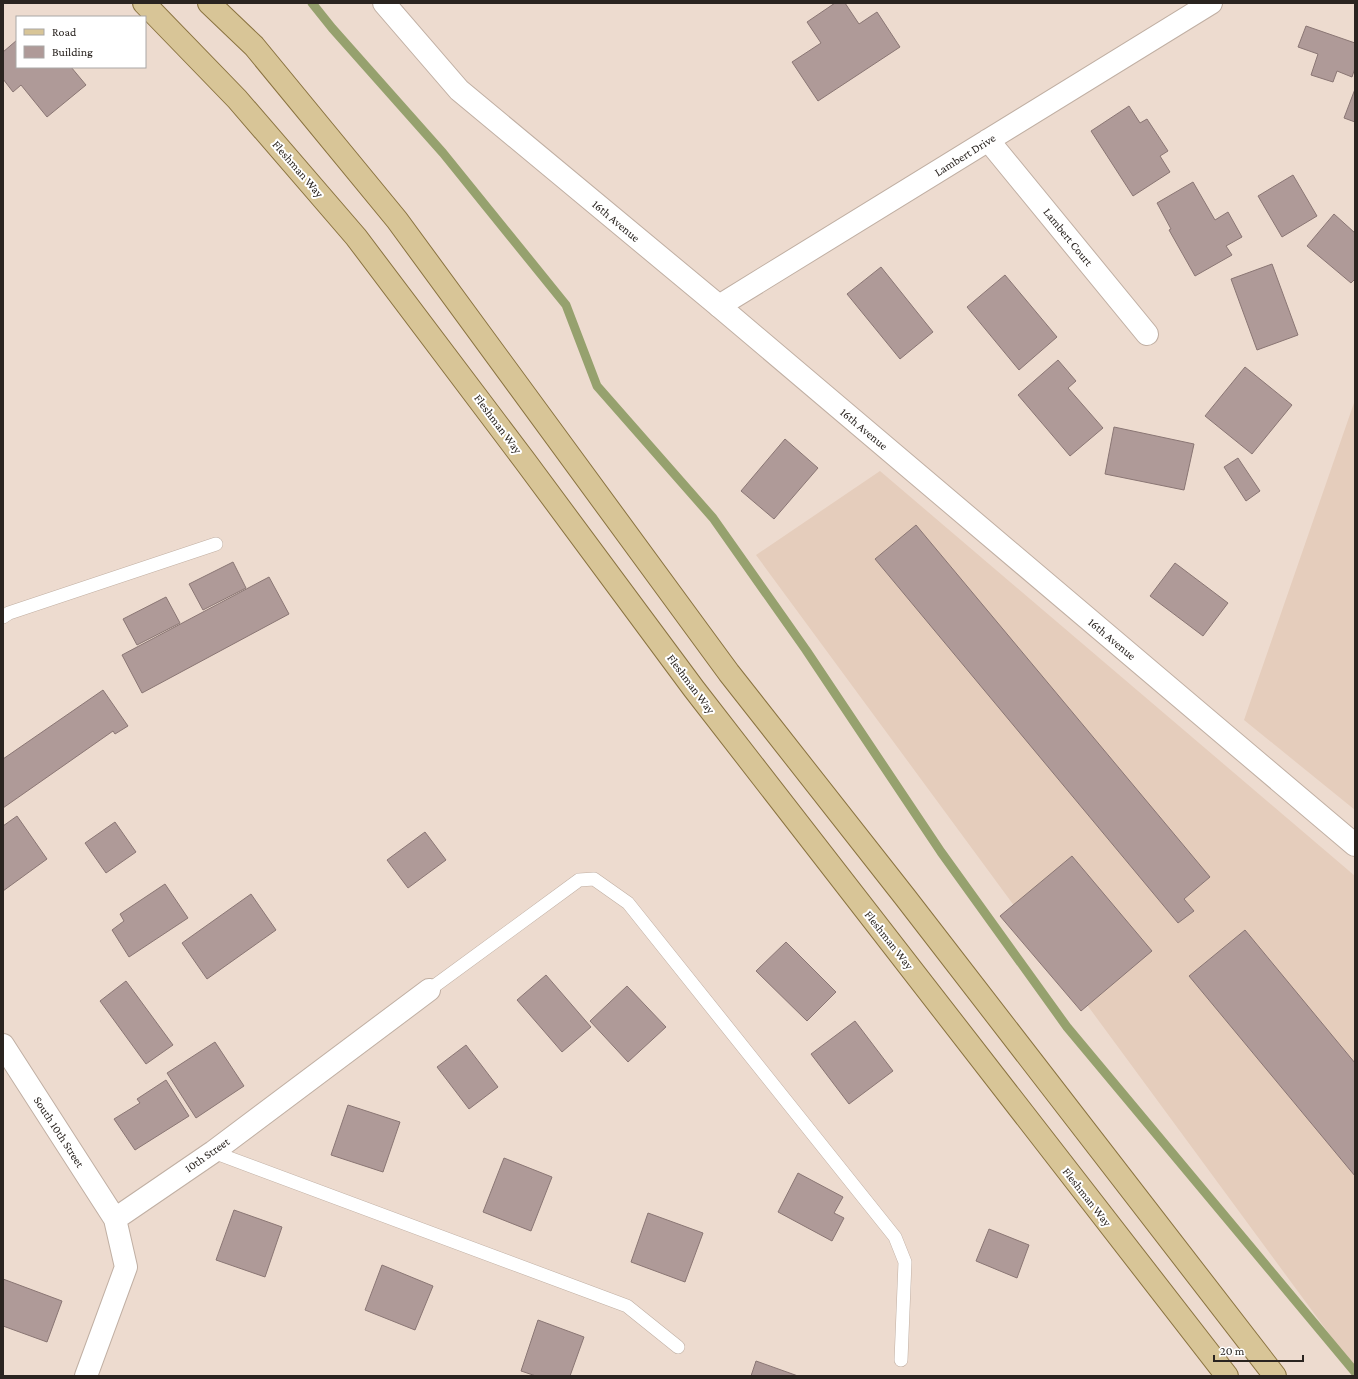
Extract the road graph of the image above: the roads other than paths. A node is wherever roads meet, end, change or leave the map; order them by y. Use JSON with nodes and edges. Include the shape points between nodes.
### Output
{"nodes":[{"id":1,"x":144,"y":3,"type":"edge"},
{"id":2,"x":209,"y":3,"type":"edge"},
{"id":3,"x":384,"y":3,"type":"edge"},
{"id":4,"x":1211,"y":3,"type":"edge"},
{"id":5,"x":1188,"y":9,"type":"edge"},
{"id":6,"x":988,"y":140,"type":"junction"},
{"id":7,"x":719,"y":306,"type":"junction"},
{"id":8,"x":1147,"y":334,"type":"dead end"},
{"id":9,"x":216,"y":544,"type":"dead end"},
{"id":10,"x":3,"y":617,"type":"edge"},
{"id":11,"x":1355,"y":845,"type":"edge"},
{"id":12,"x":430,"y":990,"type":"joint"},
{"id":13,"x":3,"y":1045,"type":"edge"},
{"id":14,"x":212,"y":1152,"type":"junction"},
{"id":15,"x":115,"y":1219,"type":"junction"},
{"id":16,"x":678,"y":1347,"type":"dead end"},
{"id":17,"x":901,"y":1360,"type":"dead end"},
{"id":18,"x":86,"y":1376,"type":"edge"},
{"id":19,"x":1227,"y":1376,"type":"edge"},
{"id":20,"x":1275,"y":1376,"type":"edge"}],
"edges":[{"from":1,"to":19,"type":"main road","name":"Fleshman Way","via":[[237,99],[356,237],[694,689]]},
{"from":2,"to":20,"type":"main road","via":[[254,46],[396,220],[729,673]]},
{"from":3,"to":7,"type":"street","name":"16th Avenue","via":[[460,90]]},
{"from":4,"to":5,"type":"street","name":"Lambert Drive"},
{"from":5,"to":6,"type":"street","name":"Lambert Drive"},
{"from":6,"to":7,"type":"street","name":"Lambert Drive"},
{"from":6,"to":8,"type":"street","name":"Lambert Court"},
{"from":7,"to":11,"type":"street","name":"16th Avenue"},
{"from":9,"to":10,"type":"lane"},
{"from":12,"to":14,"type":"street","name":"10th Street"},
{"from":12,"to":17,"type":"lane","via":[[579,880],[594,880],[628,903],[896,1237],[905,1262]]},
{"from":13,"to":15,"type":"street","name":"South 10th Street"},
{"from":14,"to":15,"type":"street","name":"10th Street"},
{"from":14,"to":16,"type":"lane","via":[[627,1306]]},
{"from":15,"to":18,"type":"street","via":[[126,1266]]}]}
